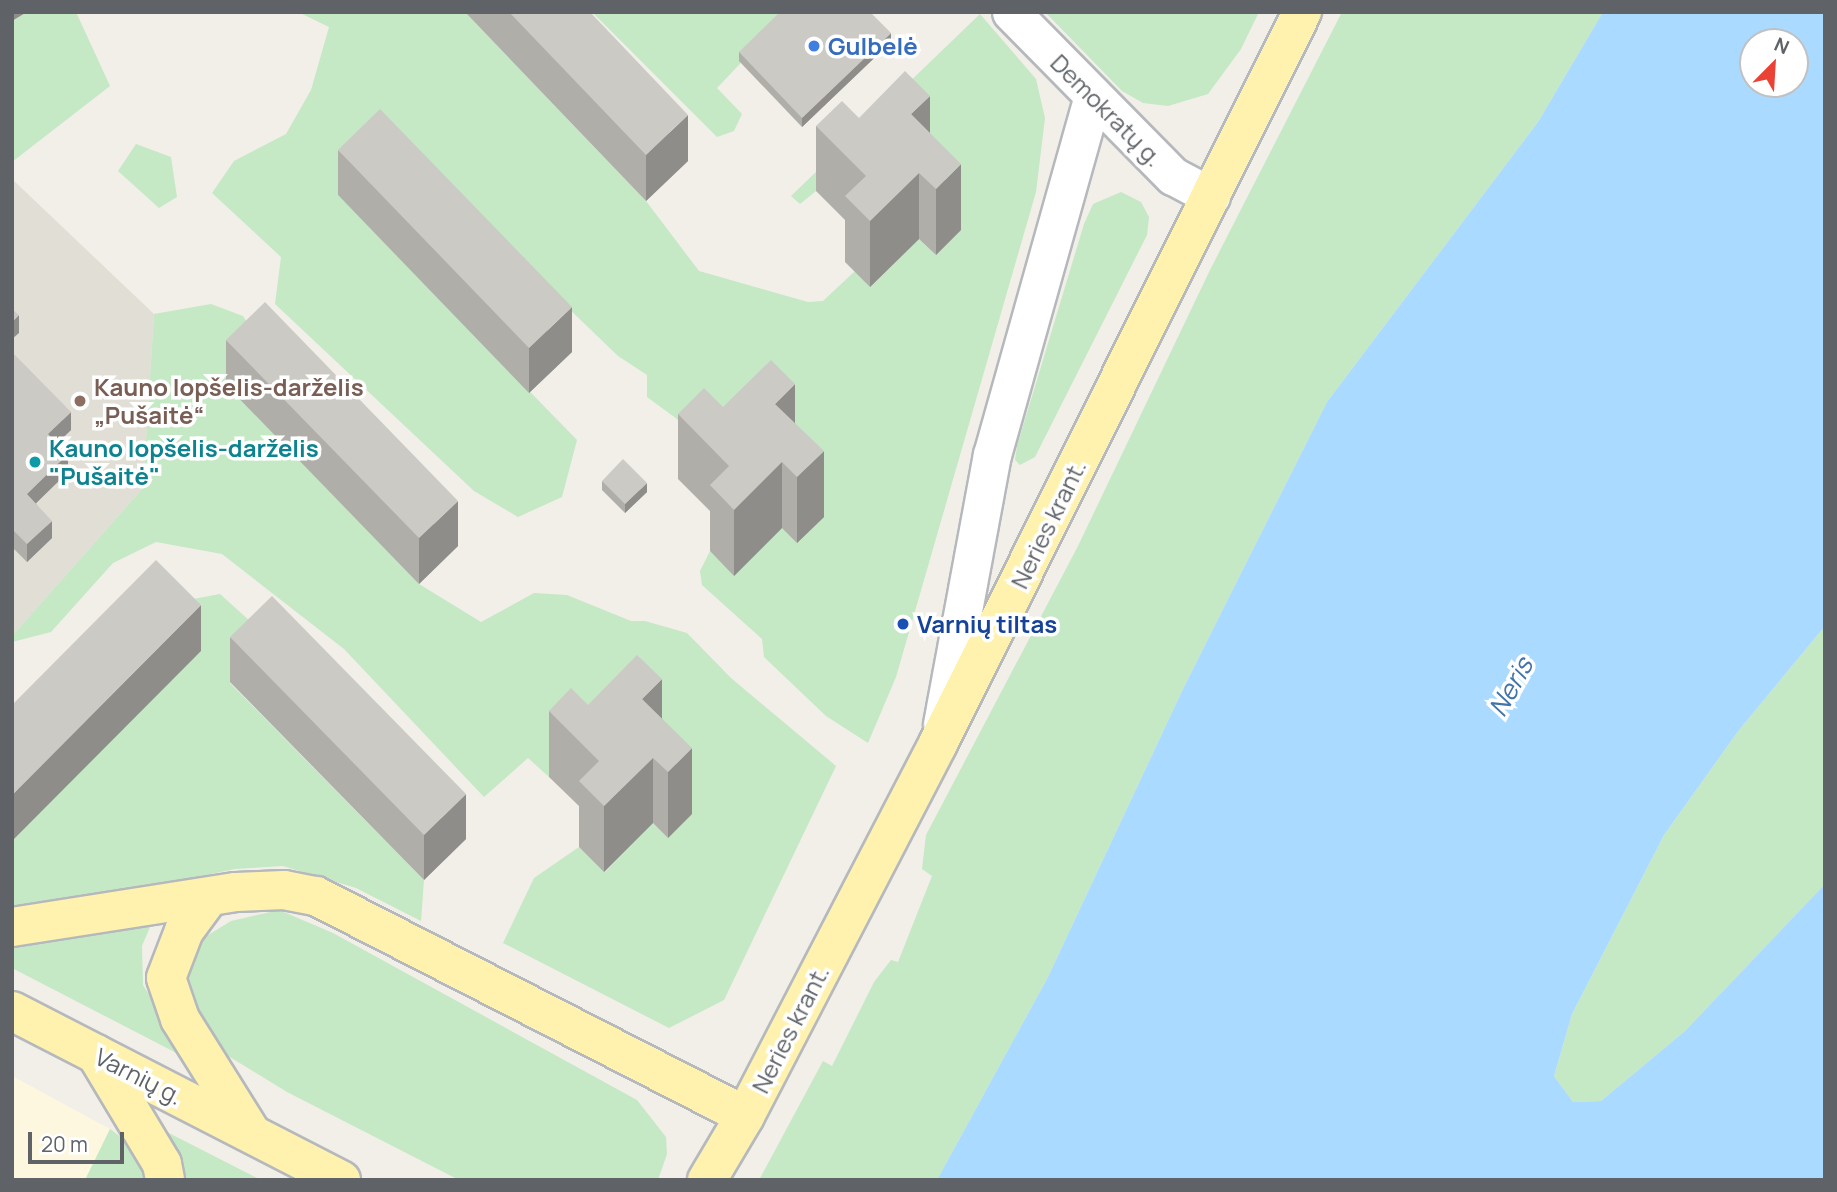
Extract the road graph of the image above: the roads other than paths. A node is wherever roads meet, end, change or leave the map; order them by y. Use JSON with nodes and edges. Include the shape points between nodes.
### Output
{"nodes":[{"id":1,"x":1011,"y":12,"type":"edge"},
{"id":2,"x":1301,"y":12,"type":"edge"},
{"id":3,"x":1093,"y":96,"type":"junction"},
{"id":4,"x":1211,"y":196,"type":"junction"},
{"id":5,"x":938,"y":744,"type":"junction"},
{"id":6,"x":209,"y":897,"type":"junction"},
{"id":7,"x":12,"y":927,"type":"edge"},
{"id":8,"x":12,"y":1011,"type":"edge"},
{"id":9,"x":96,"y":1054,"type":"junction"},
{"id":10,"x":745,"y":1116,"type":"junction"},
{"id":11,"x":252,"y":1134,"type":"junction"},
{"id":12,"x":165,"y":1180,"type":"edge"},
{"id":13,"x":341,"y":1180,"type":"edge"},
{"id":14,"x":707,"y":1180,"type":"edge"}],
"edges":[{"from":1,"to":3,"type":"street","name":"Demokratų g."},
{"from":2,"to":4,"type":"main road","name":"Neries krant."},
{"from":3,"to":4,"type":"street","name":"Demokratų g.","via":[[1173,176]]},
{"from":3,"to":5,"type":"street","via":[[992,455]]},
{"from":4,"to":5,"type":"main road","name":"Neries krant."},
{"from":5,"to":10,"type":"main road","name":"Neries krant."},
{"from":6,"to":7,"type":"main road"},
{"from":6,"to":10,"type":"main road","via":[[285,890],[316,896]]},
{"from":6,"to":11,"type":"main road","via":[[184,931],[166,978],[180,1019]]},
{"from":8,"to":9,"type":"main road","name":"Varnių g."},
{"from":9,"to":11,"type":"main road","name":"Varnių g."},
{"from":9,"to":12,"type":"main road","via":[[162,1164]]},
{"from":10,"to":14,"type":"main road","name":"Neries krant."},
{"from":11,"to":13,"type":"main road","name":"Varnių g."}]}
